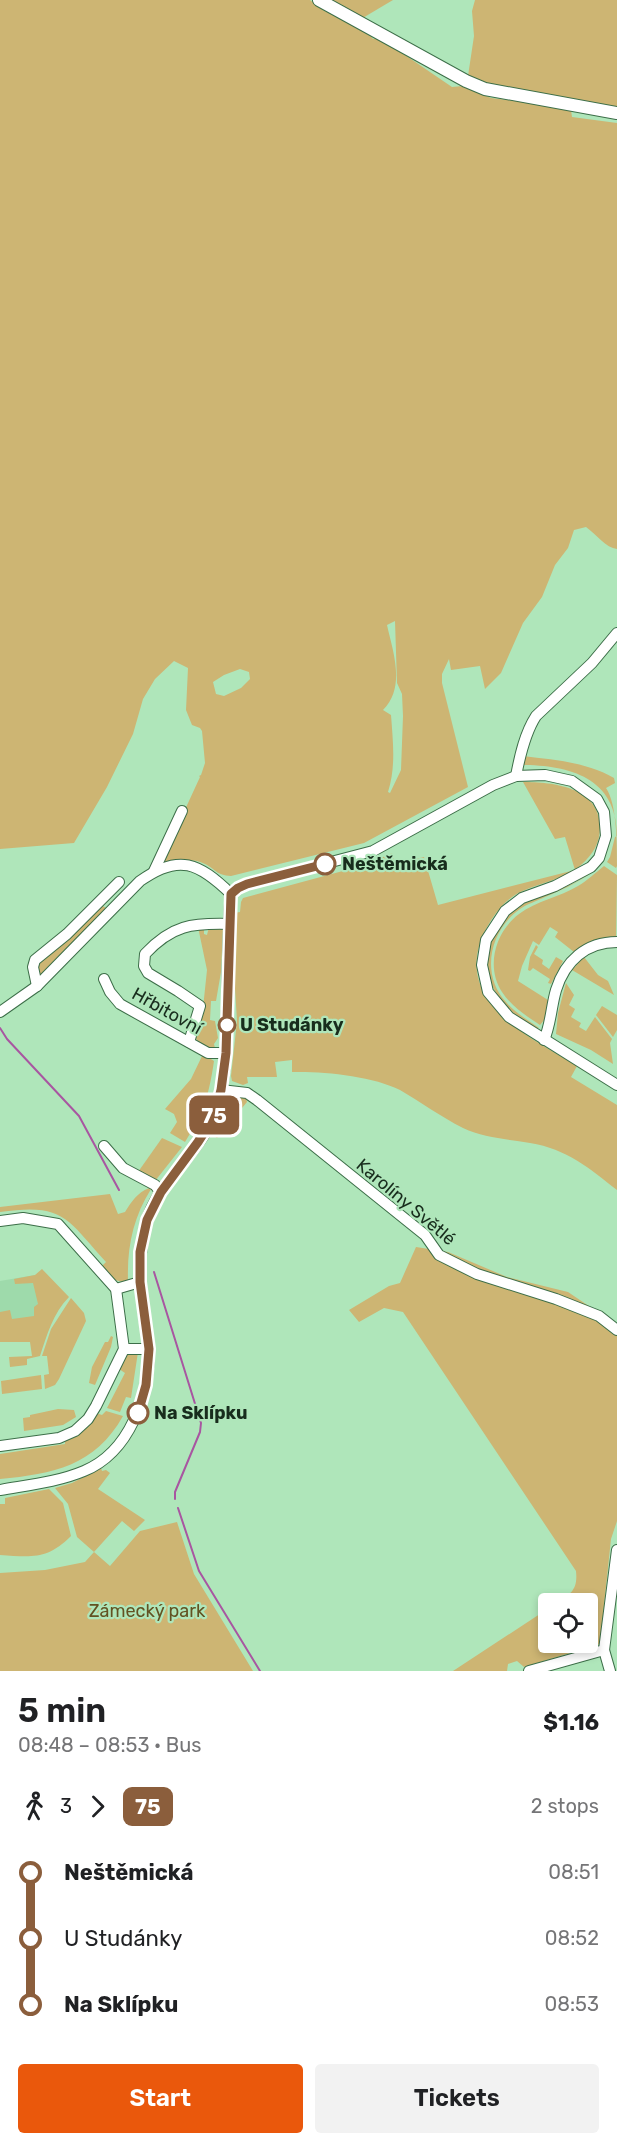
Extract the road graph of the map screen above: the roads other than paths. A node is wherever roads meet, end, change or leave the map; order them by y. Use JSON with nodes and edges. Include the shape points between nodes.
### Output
{"nodes":[{"id":1,"x":319,"y":0,"type":"edge"},
{"id":2,"x":617,"y":113,"type":"edge"},
{"id":3,"x":617,"y":633,"type":"edge"},
{"id":4,"x":516,"y":776,"type":"junction"},
{"id":5,"x":182,"y":811,"type":"dead end"},
{"id":6,"x":154,"y":871,"type":"junction"},
{"id":7,"x":120,"y":882,"type":"dead end"},
{"id":8,"x":231,"y":894,"type":"junction"},
{"id":9,"x":230,"y":924,"type":"junction"},
{"id":10,"x":617,"y":942,"type":"edge"},
{"id":11,"x":104,"y":979,"type":"dead end"},
{"id":12,"x":37,"y":986,"type":"junction"},
{"id":13,"x":0,"y":1012,"type":"edge"},
{"id":14,"x":544,"y":1040,"type":"junction"},
{"id":15,"x":189,"y":1042,"type":"junction"},
{"id":16,"x":226,"y":1053,"type":"junction"},
{"id":17,"x":617,"y":1085,"type":"edge"},
{"id":18,"x":221,"y":1090,"type":"junction"},
{"id":19,"x":104,"y":1146,"type":"dead end"},
{"id":20,"x":161,"y":1192,"type":"junction"},
{"id":21,"x":0,"y":1221,"type":"edge"},
{"id":22,"x":140,"y":1282,"type":"junction"},
{"id":23,"x":116,"y":1289,"type":"junction"},
{"id":24,"x":617,"y":1330,"type":"edge"},
{"id":25,"x":124,"y":1349,"type":"junction"},
{"id":26,"x":144,"y":1349,"type":"junction"},
{"id":27,"x":0,"y":1446,"type":"edge"},
{"id":28,"x":0,"y":1490,"type":"edge"},
{"id":29,"x":617,"y":1550,"type":"edge"},
{"id":30,"x":604,"y":1650,"type":"junction"},
{"id":31,"x":529,"y":1671,"type":"edge"},
{"id":32,"x":610,"y":1671,"type":"edge"}],
"edges":[{"from":1,"to":2,"type":"street","via":[[485,89]]},
{"from":3,"to":4,"type":"street","via":[[592,663],[536,716]]},
{"from":4,"to":8,"type":"street","via":[[373,851],[247,884]]},
{"from":4,"to":14,"type":"street","via":[[572,781],[597,799],[604,813],[606,836],[599,858],[591,867],[522,898],[505,911],[486,940],[482,965],[488,992],[509,1017]]},
{"from":5,"to":6,"type":"street"},
{"from":6,"to":8,"type":"street","via":[[182,864],[199,867]]},
{"from":6,"to":12,"type":"street"},
{"from":7,"to":12,"type":"street","via":[[68,934],[34,960]]},
{"from":8,"to":9,"type":"street","name":"Hřbitovní"},
{"from":9,"to":15,"type":"street","via":[[174,930],[145,954],[148,973],[200,1006]]},
{"from":9,"to":16,"type":"street","name":"Hřbitovní"},
{"from":10,"to":14,"type":"street","via":[[591,946],[568,964],[556,991]]},
{"from":11,"to":15,"type":"street","name":"Hřbitovní","via":[[120,1004]]},
{"from":12,"to":13,"type":"street"},
{"from":14,"to":17,"type":"street"},
{"from":15,"to":16,"type":"street","name":"Hřbitovní","via":[[208,1053]]},
{"from":16,"to":18,"type":"street","name":"Hřbitovní"},
{"from":18,"to":20,"type":"street","name":"Hřbitovní","via":[[214,1117]]},
{"from":18,"to":24,"type":"street","name":"Karolíny Světlé","via":[[247,1093],[257,1100],[425,1235],[439,1255],[477,1274],[598,1316]]},
{"from":19,"to":20,"type":"street","via":[[123,1168]]},
{"from":20,"to":22,"type":"street","name":"Hřbitovní","via":[[147,1220],[140,1252]]},
{"from":21,"to":23,"type":"street","via":[[23,1218],[58,1224]]},
{"from":22,"to":23,"type":"street"},
{"from":22,"to":26,"type":"street","name":"Hřbitovní"},
{"from":23,"to":25,"type":"street"},
{"from":25,"to":26,"type":"street"},
{"from":25,"to":27,"type":"street","via":[[96,1406],[75,1431],[59,1438]]},
{"from":26,"to":28,"type":"street","name":"Hřbitovní","via":[[146,1385],[137,1414],[127,1434],[106,1458],[86,1471],[51,1482]]},
{"from":29,"to":30,"type":"street"},
{"from":30,"to":31,"type":"street"},
{"from":30,"to":32,"type":"street"}]}
